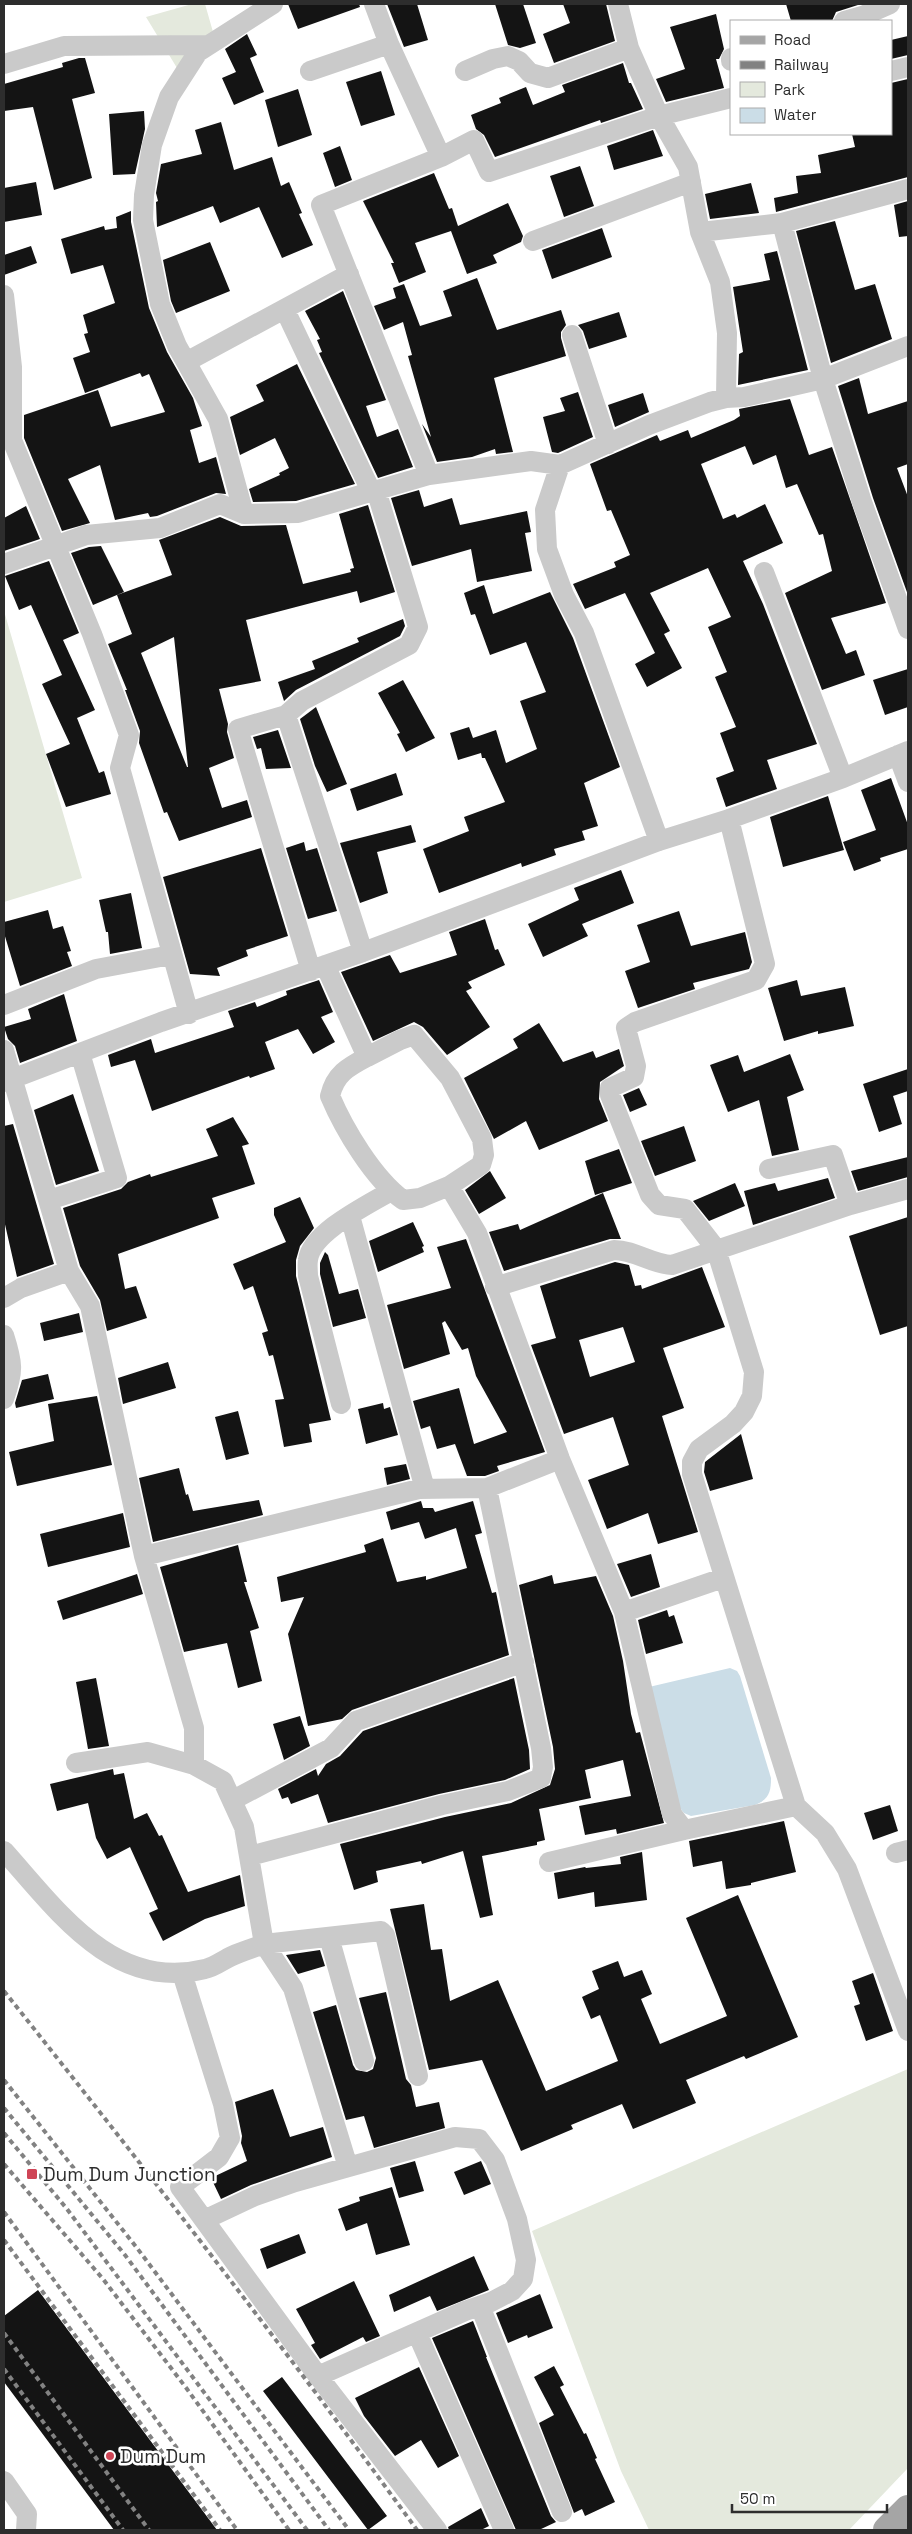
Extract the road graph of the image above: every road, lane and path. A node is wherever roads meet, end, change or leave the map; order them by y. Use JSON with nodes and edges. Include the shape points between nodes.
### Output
{"nodes":[{"id":1,"x":273,"y":4,"type":"edge"},
{"id":2,"x":374,"y":4,"type":"edge"},
{"id":3,"x":618,"y":4,"type":"edge"},
{"id":4,"x":890,"y":4,"type":"edge"},
{"id":5,"x":866,"y":18,"type":"edge"},
{"id":6,"x":851,"y":20,"type":"edge"},
{"id":7,"x":389,"y":44,"type":"junction"},
{"id":8,"x":209,"y":45,"type":"junction"},
{"id":9,"x":629,"y":48,"type":"junction"},
{"id":10,"x":4,"y":64,"type":"edge"},
{"id":11,"x":908,"y":67,"type":"edge"},
{"id":12,"x":310,"y":71,"type":"dead end"},
{"id":13,"x":464,"y":71,"type":"dead end"},
{"id":14,"x":892,"y":71,"type":"edge"},
{"id":15,"x":730,"y":98,"type":"edge"},
{"id":16,"x":659,"y":116,"type":"junction"},
{"id":17,"x":440,"y":157,"type":"junction"},
{"id":18,"x":691,"y":182,"type":"junction"},
{"id":19,"x":908,"y":189,"type":"edge"},
{"id":20,"x":782,"y":224,"type":"junction"},
{"id":21,"x":700,"y":232,"type":"junction"},
{"id":22,"x":533,"y":241,"type":"dead end"},
{"id":23,"x":349,"y":274,"type":"junction"},
{"id":24,"x":4,"y":295,"type":"edge"},
{"id":25,"x":285,"y":310,"type":"junction"},
{"id":26,"x":572,"y":335,"type":"dead end"},
{"id":27,"x":908,"y":346,"type":"edge"},
{"id":28,"x":186,"y":362,"type":"junction"},
{"id":29,"x":823,"y":379,"type":"junction"},
{"id":30,"x":726,"y":398,"type":"junction"},
{"id":31,"x":608,"y":444,"type":"junction"},
{"id":32,"x":560,"y":465,"type":"junction"},
{"id":33,"x":429,"y":475,"type":"junction"},
{"id":34,"x":374,"y":490,"type":"junction"},
{"id":35,"x":244,"y":514,"type":"junction"},
{"id":36,"x":55,"y":544,"type":"junction"},
{"id":37,"x":4,"y":564,"type":"edge"},
{"id":38,"x":764,"y":572,"type":"dead end"},
{"id":39,"x":908,"y":629,"type":"edge"},
{"id":40,"x":286,"y":714,"type":"junction"},
{"id":41,"x":903,"y":753,"type":"edge"},
{"id":42,"x":843,"y":778,"type":"junction"},
{"id":43,"x":908,"y":782,"type":"edge"},
{"id":44,"x":729,"y":819,"type":"junction"},
{"id":45,"x":659,"y":841,"type":"junction"},
{"id":46,"x":363,"y":952,"type":"junction"},
{"id":47,"x":171,"y":955,"type":"junction"},
{"id":48,"x":318,"y":968,"type":"junction"},
{"id":49,"x":4,"y":1006,"type":"edge"},
{"id":50,"x":189,"y":1014,"type":"junction"},
{"id":51,"x":4,"y":1050,"type":"edge"},
{"id":52,"x":80,"y":1053,"type":"junction"},
{"id":53,"x":367,"y":1057,"type":"junction"},
{"id":54,"x":9,"y":1080,"type":"edge"},
{"id":55,"x":769,"y":1169,"type":"dead end"},
{"id":56,"x":449,"y":1186,"type":"junction"},
{"id":57,"x":908,"y":1189,"type":"edge"},
{"id":58,"x":391,"y":1191,"type":"junction"},
{"id":59,"x":49,"y":1200,"type":"junction"},
{"id":60,"x":850,"y":1205,"type":"junction"},
{"id":61,"x":350,"y":1216,"type":"junction"},
{"id":62,"x":716,"y":1249,"type":"junction"},
{"id":63,"x":69,"y":1271,"type":"junction"},
{"id":64,"x":496,"y":1287,"type":"junction"},
{"id":65,"x":4,"y":1298,"type":"edge"},
{"id":66,"x":4,"y":1335,"type":"edge"},
{"id":67,"x":4,"y":1399,"type":"edge"},
{"id":68,"x":341,"y":1404,"type":"dead end"},
{"id":69,"x":560,"y":1459,"type":"junction"},
{"id":70,"x":487,"y":1488,"type":"junction"},
{"id":71,"x":425,"y":1489,"type":"junction"},
{"id":72,"x":144,"y":1556,"type":"junction"},
{"id":73,"x":723,"y":1578,"type":"junction"},
{"id":74,"x":624,"y":1612,"type":"junction"},
{"id":75,"x":524,"y":1662,"type":"junction"},
{"id":76,"x":76,"y":1763,"type":"dead end"},
{"id":77,"x":194,"y":1764,"type":"junction"},
{"id":78,"x":233,"y":1800,"type":"junction"},
{"id":79,"x":796,"y":1806,"type":"junction"},
{"id":80,"x":684,"y":1830,"type":"junction"},
{"id":81,"x":4,"y":1851,"type":"edge"},
{"id":82,"x":250,"y":1856,"type":"junction"},
{"id":83,"x":549,"y":1862,"type":"dead end"},
{"id":84,"x":329,"y":1937,"type":"junction"},
{"id":85,"x":264,"y":1944,"type":"junction"},
{"id":86,"x":182,"y":1973,"type":"junction"},
{"id":87,"x":908,"y":2032,"type":"edge"},
{"id":88,"x":364,"y":2061,"type":"dead end"},
{"id":89,"x":418,"y":2076,"type":"dead end"},
{"id":90,"x":348,"y":2167,"type":"junction"},
{"id":91,"x":204,"y":2220,"type":"junction"},
{"id":92,"x":480,"y":2306,"type":"junction"},
{"id":93,"x":417,"y":2333,"type":"junction"},
{"id":94,"x":318,"y":2376,"type":"junction"},
{"id":95,"x":4,"y":2482,"type":"edge"},
{"id":96,"x":908,"y":2509,"type":"edge"},
{"id":97,"x":562,"y":2512,"type":"dead end"},
{"id":98,"x":26,"y":2530,"type":"edge"},
{"id":99,"x":437,"y":2530,"type":"edge"},
{"id":100,"x":504,"y":2530,"type":"edge"},
{"id":101,"x":887,"y":2530,"type":"edge"}],
"edges":[{"from":1,"to":8,"type":"street"},
{"from":2,"to":7,"type":"street"},
{"from":3,"to":9,"type":"street"},
{"from":4,"to":5,"type":"street"},
{"from":5,"to":6,"type":"street"},
{"from":7,"to":12,"type":"street","via":[[350,60]]},
{"from":7,"to":17,"type":"street"},
{"from":8,"to":10,"type":"street","via":[[64,46]]},
{"from":8,"to":28,"type":"street","via":[[198,52],[169,97],[152,145],[144,195],[143,220],[160,304]]},
{"from":9,"to":13,"type":"street","via":[[548,78],[530,73],[508,56]]},
{"from":9,"to":16,"type":"street"},
{"from":11,"to":14,"type":"street"},
{"from":15,"to":16,"type":"street"},
{"from":16,"to":17,"type":"street","via":[[489,172],[474,140]]},
{"from":16,"to":18,"type":"street","via":[[688,167]]},
{"from":17,"to":23,"type":"street","via":[[321,205]]},
{"from":18,"to":21,"type":"street"},
{"from":18,"to":22,"type":"street"},
{"from":19,"to":20,"type":"street"},
{"from":20,"to":21,"type":"street"},
{"from":20,"to":29,"type":"street"},
{"from":21,"to":30,"type":"street","via":[[720,282],[727,333]]},
{"from":23,"to":25,"type":"street"},
{"from":23,"to":33,"type":"street"},
{"from":24,"to":36,"type":"street","via":[[12,367],[12,440]]},
{"from":25,"to":28,"type":"street"},
{"from":25,"to":34,"type":"street"},
{"from":26,"to":31,"type":"street"},
{"from":27,"to":29,"type":"street"},
{"from":28,"to":35,"type":"street","via":[[218,419]]},
{"from":29,"to":30,"type":"street"},
{"from":29,"to":39,"type":"street","via":[[862,502]]},
{"from":30,"to":31,"type":"street","via":[[649,425]]},
{"from":31,"to":32,"type":"street"},
{"from":32,"to":33,"type":"street","via":[[531,461]]},
{"from":32,"to":45,"type":"street","via":[[545,510],[547,549],[564,595],[584,633]]},
{"from":33,"to":34,"type":"street"},
{"from":34,"to":35,"type":"street","via":[[298,513]]},
{"from":34,"to":40,"type":"street","via":[[418,627],[409,645],[302,701]]},
{"from":35,"to":36,"type":"street","via":[[220,504],[160,528],[86,535]]},
{"from":36,"to":37,"type":"street"},
{"from":36,"to":47,"type":"street","via":[[128,735],[120,768]]},
{"from":38,"to":42,"type":"street"},
{"from":40,"to":46,"type":"street"},
{"from":40,"to":48,"type":"street","via":[[238,729]]},
{"from":41,"to":42,"type":"street"},
{"from":41,"to":43,"type":"street"},
{"from":42,"to":44,"type":"street"},
{"from":44,"to":45,"type":"street"},
{"from":44,"to":62,"type":"street","via":[[765,964],[756,980],[635,1022],[626,1028],[636,1066],[634,1077],[610,1088],[650,1195],[659,1204],[685,1209]]},
{"from":45,"to":46,"type":"street"},
{"from":46,"to":48,"type":"street"},
{"from":47,"to":49,"type":"street","via":[[96,969]]},
{"from":47,"to":50,"type":"street"},
{"from":48,"to":50,"type":"street"},
{"from":48,"to":53,"type":"street"},
{"from":50,"to":52,"type":"street"},
{"from":51,"to":54,"type":"street"},
{"from":52,"to":54,"type":"street"},
{"from":52,"to":59,"type":"street","via":[[117,1178]]},
{"from":53,"to":56,"type":"street","via":[[414,1035],[450,1078],[484,1148],[481,1165]]},
{"from":53,"to":58,"type":"street","via":[[343,1070],[332,1085],[330,1096],[363,1153]]},
{"from":54,"to":59,"type":"street"},
{"from":55,"to":60,"type":"street","via":[[833,1155]]},
{"from":56,"to":58,"type":"street","via":[[420,1198],[403,1200]]},
{"from":56,"to":64,"type":"street","via":[[477,1233]]},
{"from":57,"to":60,"type":"street"},
{"from":58,"to":61,"type":"street"},
{"from":59,"to":63,"type":"street"},
{"from":60,"to":62,"type":"street"},
{"from":61,"to":68,"type":"street","via":[[326,1231],[308,1259],[308,1276]]},
{"from":61,"to":71,"type":"street"},
{"from":62,"to":64,"type":"street","via":[[672,1265],[660,1264],[628,1250],[614,1250]]},
{"from":62,"to":73,"type":"street","via":[[754,1372],[752,1396],[744,1412],[699,1449],[692,1462],[696,1488]]},
{"from":63,"to":65,"type":"street","via":[[21,1288]]},
{"from":63,"to":72,"type":"street","via":[[90,1306]]},
{"from":64,"to":69,"type":"street"},
{"from":66,"to":67,"type":"street","via":[[12,1361]]},
{"from":69,"to":70,"type":"street"},
{"from":69,"to":74,"type":"street"},
{"from":70,"to":71,"type":"street"},
{"from":70,"to":75,"type":"street"},
{"from":71,"to":72,"type":"street"},
{"from":72,"to":77,"type":"street","via":[[194,1728]]},
{"from":73,"to":74,"type":"street"},
{"from":73,"to":79,"type":"street"},
{"from":74,"to":80,"type":"street","via":[[672,1814]]},
{"from":75,"to":78,"type":"street","via":[[356,1721],[331,1748]]},
{"from":75,"to":82,"type":"street","via":[[541,1748],[541,1778],[508,1791],[442,1805]]},
{"from":76,"to":77,"type":"street","via":[[148,1752]]},
{"from":77,"to":78,"type":"street","via":[[224,1781]]},
{"from":78,"to":82,"type":"street","via":[[244,1827]]},
{"from":79,"to":80,"type":"street"},
{"from":79,"to":87,"type":"street","via":[[825,1833],[847,1869]]},
{"from":80,"to":83,"type":"street"},
{"from":81,"to":86,"type":"street","via":[[76,1932],[111,1957],[149,1970]]},
{"from":82,"to":85,"type":"street"},
{"from":84,"to":85,"type":"street"},
{"from":84,"to":88,"type":"street"},
{"from":84,"to":89,"type":"street","via":[[376,1930],[385,1935]]},
{"from":85,"to":86,"type":"street","via":[[207,1969]]},
{"from":85,"to":90,"type":"street","via":[[293,1988]]},
{"from":86,"to":91,"type":"street","via":[[216,2078],[230,2138],[219,2157],[180,2187]]},
{"from":90,"to":91,"type":"street","via":[[254,2196]]},
{"from":90,"to":92,"type":"street","via":[[455,2137],[468,2136],[483,2143],[498,2168],[517,2219],[526,2260],[523,2279],[512,2291]]},
{"from":91,"to":94,"type":"street"},
{"from":92,"to":93,"type":"street"},
{"from":92,"to":97,"type":"street"},
{"from":93,"to":94,"type":"street"},
{"from":93,"to":100,"type":"street"},
{"from":94,"to":99,"type":"street"},
{"from":95,"to":98,"type":"street","via":[[27,2514]]},
{"from":96,"to":101,"type":"main road"}]}
